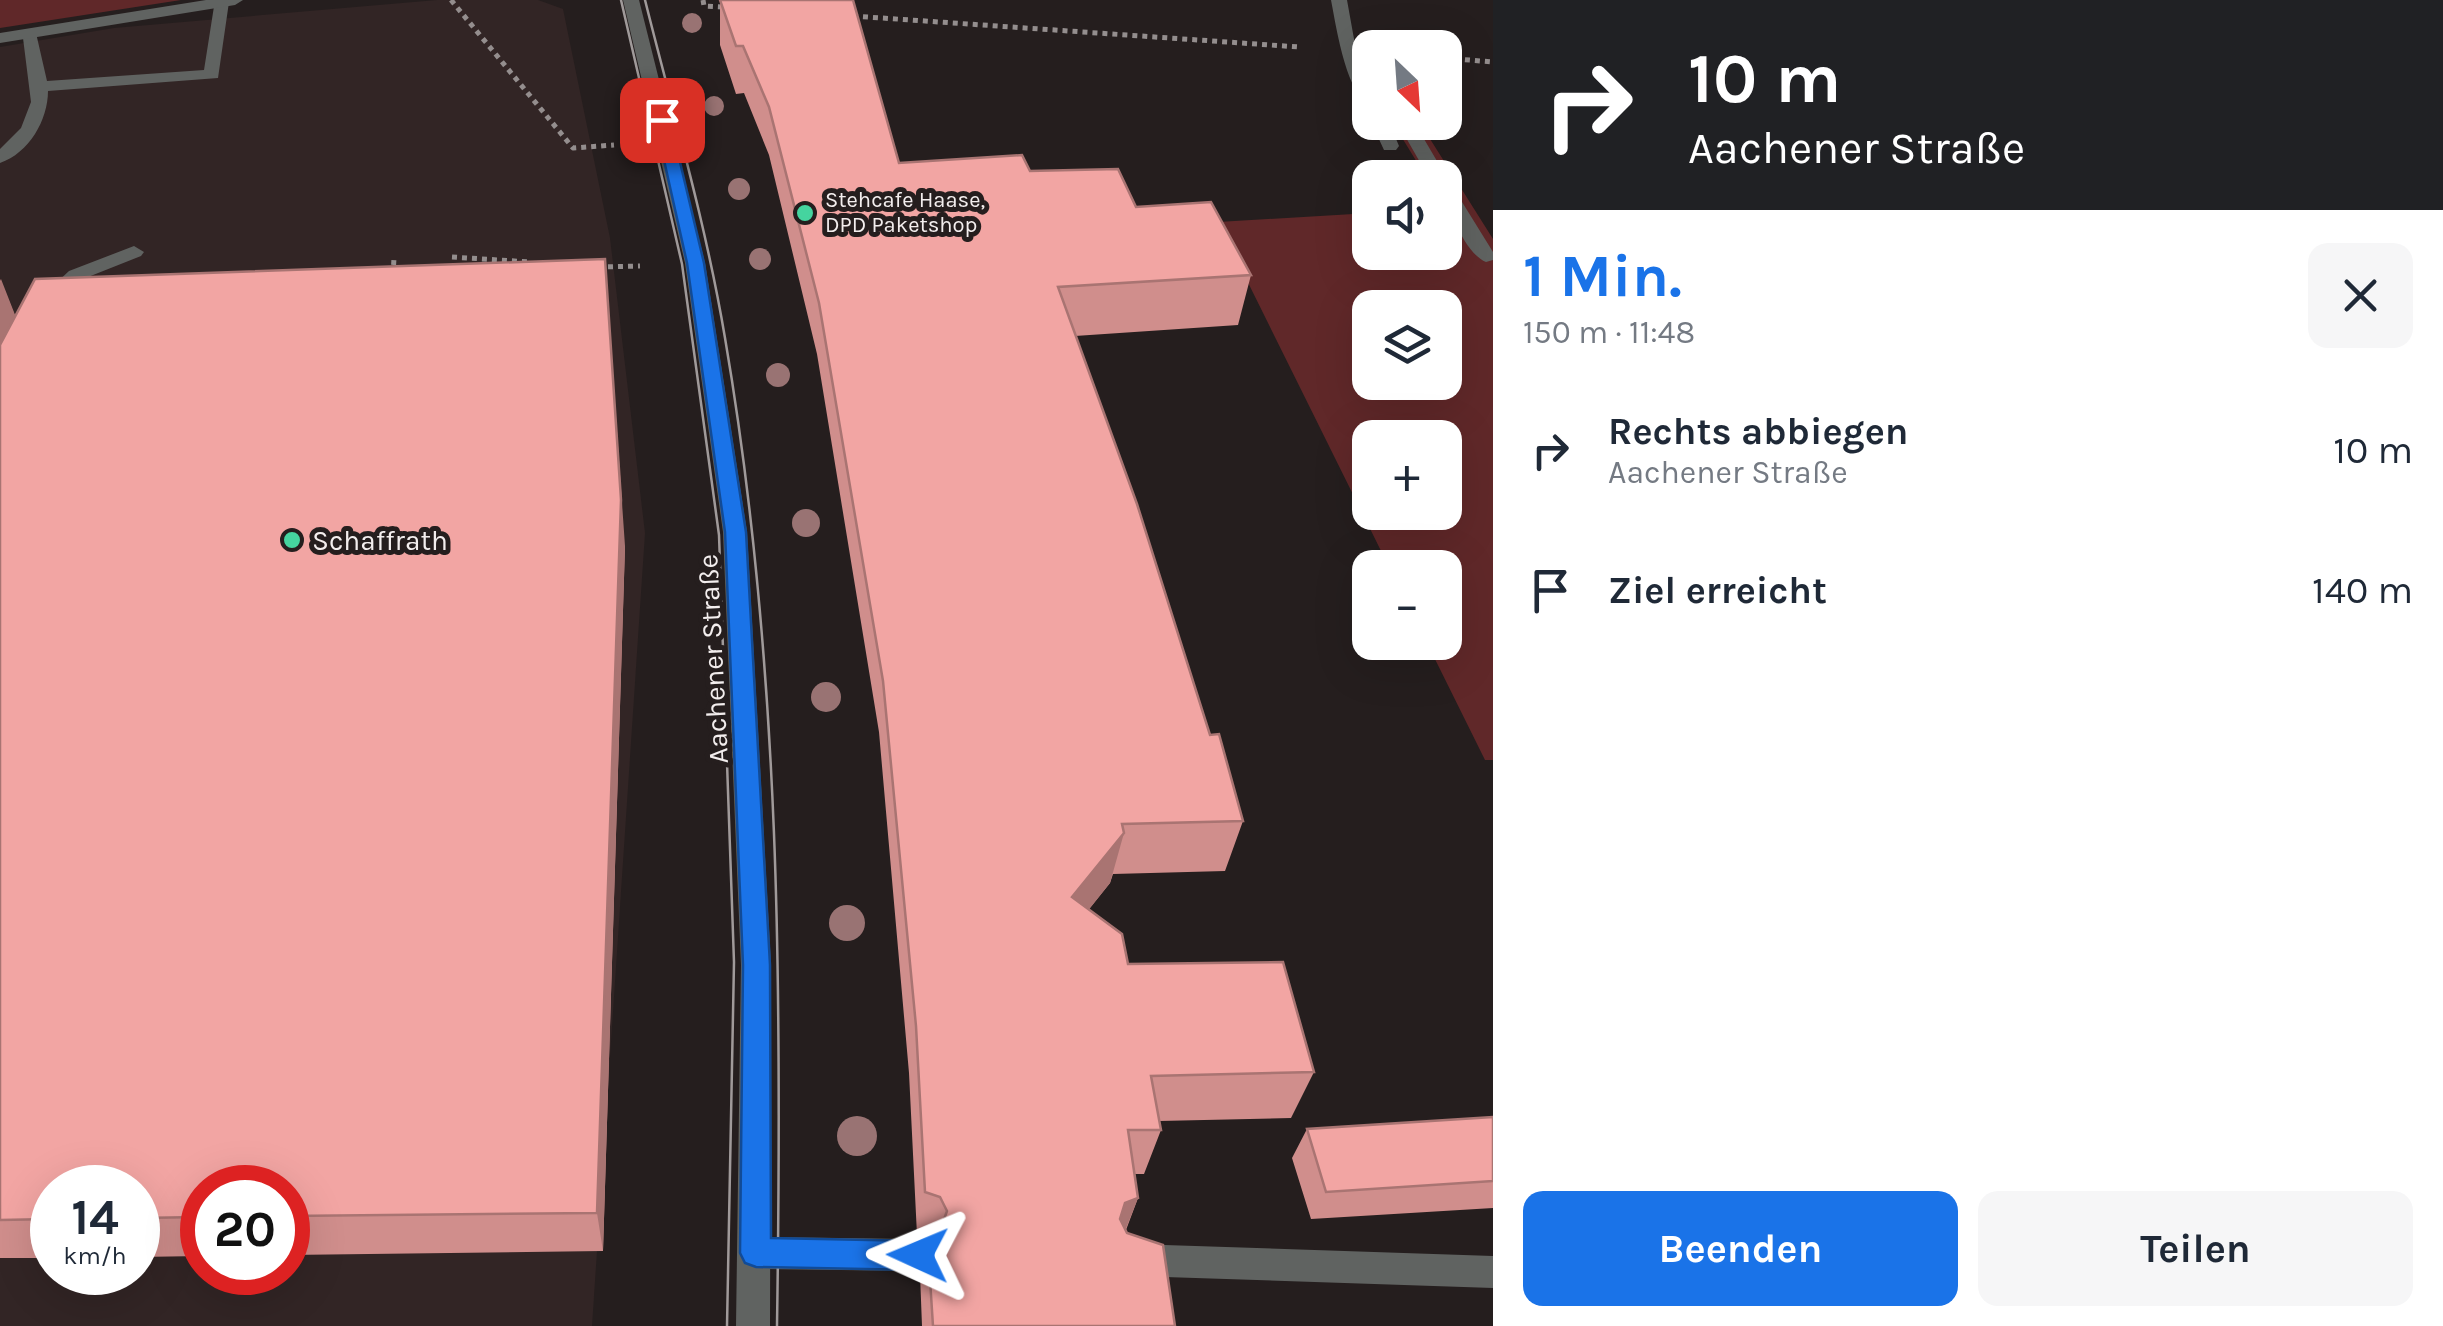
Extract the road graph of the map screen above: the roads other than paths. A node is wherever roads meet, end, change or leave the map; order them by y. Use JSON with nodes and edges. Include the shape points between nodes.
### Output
{"nodes":[{"id":1,"x":631,"y":0,"type":"edge"},
{"id":2,"x":1339,"y":0,"type":"edge"},
{"id":3,"x":228,"y":1,"type":"edge"},
{"id":4,"x":28,"y":33,"type":"junction"},
{"id":5,"x":0,"y":38,"type":"edge"},
{"id":6,"x":1348,"y":50,"type":"junction"},
{"id":7,"x":1352,"y":53,"type":"edge"},
{"id":8,"x":1352,"y":59,"type":"edge"},
{"id":9,"x":42,"y":86,"type":"junction"},
{"id":10,"x":1388,"y":140,"type":"edge"},
{"id":11,"x":1390,"y":146,"type":"dead end"},
{"id":12,"x":0,"y":158,"type":"edge"},
{"id":13,"x":1462,"y":217,"type":"edge"},
{"id":14,"x":134,"y":252,"type":"dead end"},
{"id":15,"x":1486,"y":256,"type":"dead end"},
{"id":16,"x":34,"y":320,"type":"edge"},
{"id":17,"x":756,"y":1253,"type":"junction"},
{"id":18,"x":918,"y":1255,"type":"dead end"},
{"id":19,"x":1124,"y":1260,"type":"edge"},
{"id":20,"x":1493,"y":1272,"type":"edge"},
{"id":21,"x":753,"y":1326,"type":"edge"}],
"edges":[{"from":1,"to":17,"type":"street","name":"Aachener Straße","via":[[696,263],[735,532],[756,965]]},
{"from":2,"to":6,"type":"street"},
{"from":3,"to":4,"type":"street"},
{"from":3,"to":9,"type":"street","via":[[212,74]]},
{"from":4,"to":5,"type":"street"},
{"from":4,"to":9,"type":"street"},
{"from":6,"to":7,"type":"street"},
{"from":6,"to":8,"type":"street"},
{"from":9,"to":12,"type":"street","via":[[42,107],[20,144]]},
{"from":10,"to":11,"type":"street"},
{"from":13,"to":15,"type":"street"},
{"from":14,"to":16,"type":"street","via":[[76,275]]},
{"from":17,"to":18,"type":"street"},
{"from":17,"to":21,"type":"street","name":"Aachener Straße"},
{"from":19,"to":20,"type":"street"}]}
